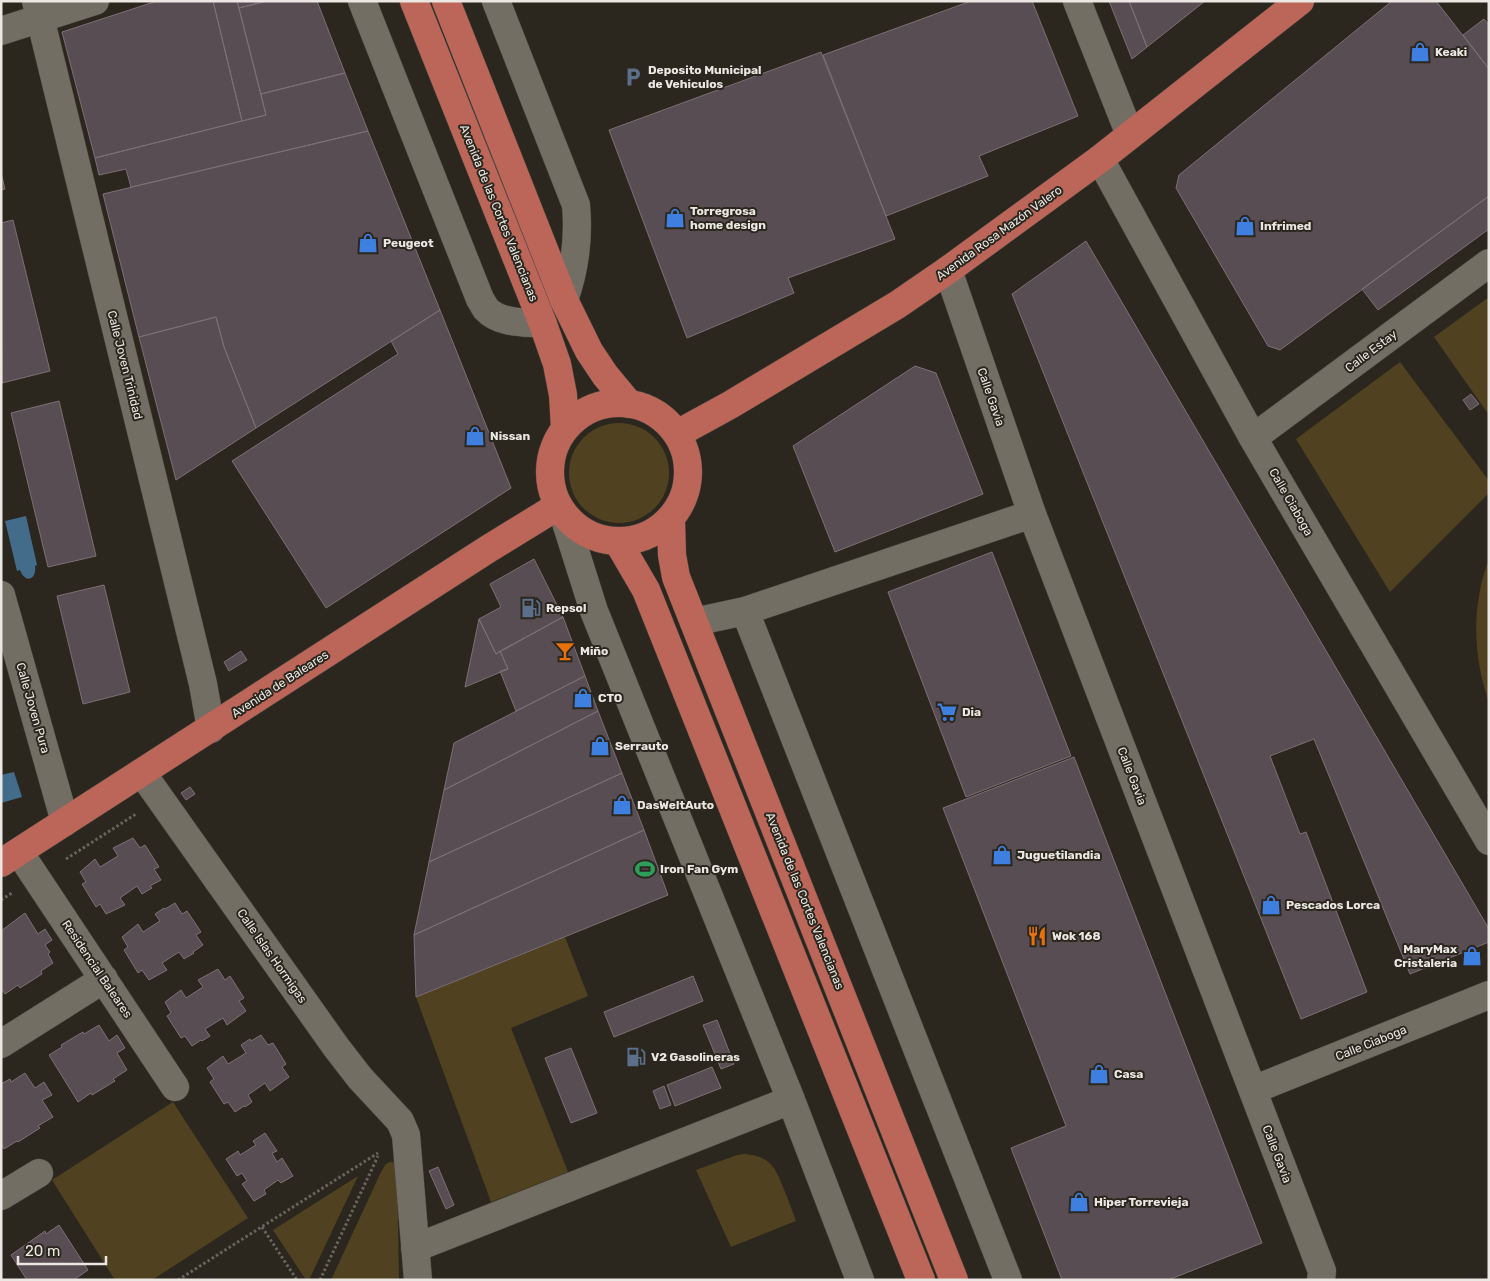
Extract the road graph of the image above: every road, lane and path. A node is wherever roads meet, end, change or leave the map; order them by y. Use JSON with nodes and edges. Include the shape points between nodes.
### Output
{"nodes":[{"id":1,"x":95,"y":1,"type":"edge"},
{"id":2,"x":362,"y":1,"type":"edge"},
{"id":3,"x":414,"y":1,"type":"edge"},
{"id":4,"x":446,"y":1,"type":"edge"},
{"id":5,"x":496,"y":1,"type":"edge"},
{"id":6,"x":1077,"y":1,"type":"edge"},
{"id":7,"x":1300,"y":1,"type":"edge"},
{"id":8,"x":38,"y":10,"type":"edge"},
{"id":9,"x":1,"y":31,"type":"edge"},
{"id":10,"x":1130,"y":135,"type":"junction"},
{"id":11,"x":1100,"y":160,"type":"junction"},
{"id":12,"x":1489,"y":263,"type":"edge"},
{"id":13,"x":948,"y":270,"type":"junction"},
{"id":14,"x":564,"y":300,"type":"junction"},
{"id":15,"x":543,"y":324,"type":"junction"},
{"id":16,"x":629,"y":404,"type":"junction"},
{"id":17,"x":565,"y":429,"type":"junction"},
{"id":18,"x":677,"y":434,"type":"junction"},
{"id":19,"x":1253,"y":438,"type":"junction"},
{"id":20,"x":561,"y":510,"type":"junction"},
{"id":21,"x":1032,"y":514,"type":"junction"},
{"id":22,"x":671,"y":519,"type":"junction"},
{"id":23,"x":618,"y":542,"type":"junction"},
{"id":24,"x":1,"y":594,"type":"edge"},
{"id":25,"x":745,"y":611,"type":"junction"},
{"id":26,"x":694,"y":622,"type":"junction"},
{"id":27,"x":211,"y":729,"type":"junction"},
{"id":28,"x":142,"y":773,"type":"junction"},
{"id":29,"x":138,"y":812,"type":"dead end"},
{"id":30,"x":65,"y":822,"type":"junction"},
{"id":31,"x":1489,"y":841,"type":"edge"},
{"id":32,"x":10,"y":858,"type":"edge"},
{"id":33,"x":36,"y":878,"type":"junction"},
{"id":34,"x":1,"y":900,"type":"edge"},
{"id":35,"x":104,"y":980,"type":"junction"},
{"id":36,"x":1489,"y":996,"type":"edge"},
{"id":37,"x":1,"y":1044,"type":"edge"},
{"id":38,"x":176,"y":1087,"type":"dead end"},
{"id":39,"x":1253,"y":1090,"type":"junction"},
{"id":40,"x":791,"y":1100,"type":"junction"},
{"id":41,"x":378,"y":1146,"type":"dead end"},
{"id":42,"x":381,"y":1152,"type":"junction"},
{"id":43,"x":39,"y":1173,"type":"dead end"},
{"id":44,"x":1,"y":1196,"type":"edge"},
{"id":45,"x":262,"y":1227,"type":"junction"},
{"id":46,"x":415,"y":1248,"type":"junction"},
{"id":47,"x":178,"y":1280,"type":"edge"},
{"id":48,"x":297,"y":1280,"type":"edge"},
{"id":49,"x":320,"y":1280,"type":"edge"},
{"id":50,"x":418,"y":1280,"type":"edge"},
{"id":51,"x":860,"y":1280,"type":"edge"},
{"id":52,"x":921,"y":1280,"type":"edge"},
{"id":53,"x":954,"y":1280,"type":"edge"},
{"id":54,"x":1008,"y":1280,"type":"edge"},
{"id":55,"x":1321,"y":1280,"type":"edge"}],
"edges":[{"from":1,"to":8,"type":"street"},
{"from":2,"to":15,"type":"street","via":[[480,299],[496,317]]},
{"from":3,"to":15,"type":"main road","name":"Avenida de las Cortes Valencianas"},
{"from":4,"to":14,"type":"main road"},
{"from":5,"to":14,"type":"street","via":[[576,205],[578,225],[574,265]]},
{"from":6,"to":10,"type":"street"},
{"from":7,"to":10,"type":"main road","name":"Avenida Rosa Mazón Valero"},
{"from":8,"to":9,"type":"street"},
{"from":8,"to":27,"type":"street","name":"Calle Joven Trinidad","via":[[201,674]]},
{"from":10,"to":11,"type":"main road","name":"Avenida Rosa Mazón Valero"},
{"from":11,"to":13,"type":"main road","name":"Avenida Rosa Mazón Valero"},
{"from":11,"to":19,"type":"street","name":"Calle Ciaboga"},
{"from":12,"to":19,"type":"street","name":"Calle Estay"},
{"from":13,"to":18,"type":"main road","name":"Avenida Rosa Mazón Valero","via":[[897,305]]},
{"from":13,"to":21,"type":"street","name":"Calle Gavia"},
{"from":14,"to":16,"type":"main road","via":[[589,351]]},
{"from":15,"to":17,"type":"main road","name":"Avenida de las Cortes Valencianas","via":[[557,364]]},
{"from":16,"to":17,"type":"main road","via":[[615,403],[594,408]]},
{"from":16,"to":18,"type":"main road","via":[[648,409],[664,419]]},
{"from":17,"to":20,"type":"main road","via":[[550,468],[551,482]]},
{"from":18,"to":22,"type":"main road","via":[[685,450],[688,486]]},
{"from":19,"to":31,"type":"street","name":"Calle Ciaboga"},
{"from":20,"to":23,"type":"main road","via":[[578,529],[597,538]]},
{"from":20,"to":27,"type":"main road","name":"Avenida de Baleares","via":[[488,549]]},
{"from":20,"to":40,"type":"street","via":[[594,610]]},
{"from":21,"to":25,"type":"street"},
{"from":21,"to":39,"type":"street","name":"Calle Gavia"},
{"from":22,"to":23,"type":"main road","via":[[638,539]]},
{"from":22,"to":26,"type":"main road","name":"Avenida de las Cortes Valencianas","via":[[676,577]]},
{"from":23,"to":52,"type":"main road","via":[[646,590]]},
{"from":24,"to":30,"type":"street","name":"Calle Joven Pura"},
{"from":25,"to":26,"type":"street"},
{"from":25,"to":54,"type":"street"},
{"from":26,"to":53,"type":"main road","name":"Avenida de las Cortes Valencianas"},
{"from":27,"to":28,"type":"main road","name":"Avenida de Baleares"},
{"from":28,"to":30,"type":"main road","name":"Avenida de Baleares"},
{"from":28,"to":46,"type":"street","name":"Calle Islas Hormigas","via":[[336,1047],[400,1121],[406,1135]]},
{"from":29,"to":33,"type":"path"},
{"from":30,"to":32,"type":"main road","name":"Avenida de Baleares"},
{"from":32,"to":33,"type":"street","name":"Residencial Baleares"},
{"from":33,"to":34,"type":"path"},
{"from":33,"to":35,"type":"street","name":"Residencial Baleares"},
{"from":35,"to":37,"type":"street"},
{"from":35,"to":38,"type":"street","name":"Residencial Baleares"},
{"from":36,"to":39,"type":"street","name":"Calle Ciaboga"},
{"from":39,"to":55,"type":"street","name":"Calle Gavia","via":[[1322,1271]]},
{"from":40,"to":46,"type":"street"},
{"from":40,"to":51,"type":"street"},
{"from":41,"to":42,"type":"path"},
{"from":42,"to":45,"type":"path"},
{"from":42,"to":49,"type":"path"},
{"from":43,"to":44,"type":"street"},
{"from":45,"to":47,"type":"path"},
{"from":45,"to":48,"type":"path"},
{"from":46,"to":50,"type":"street","name":"Calle Islas Hormigas"}]}
